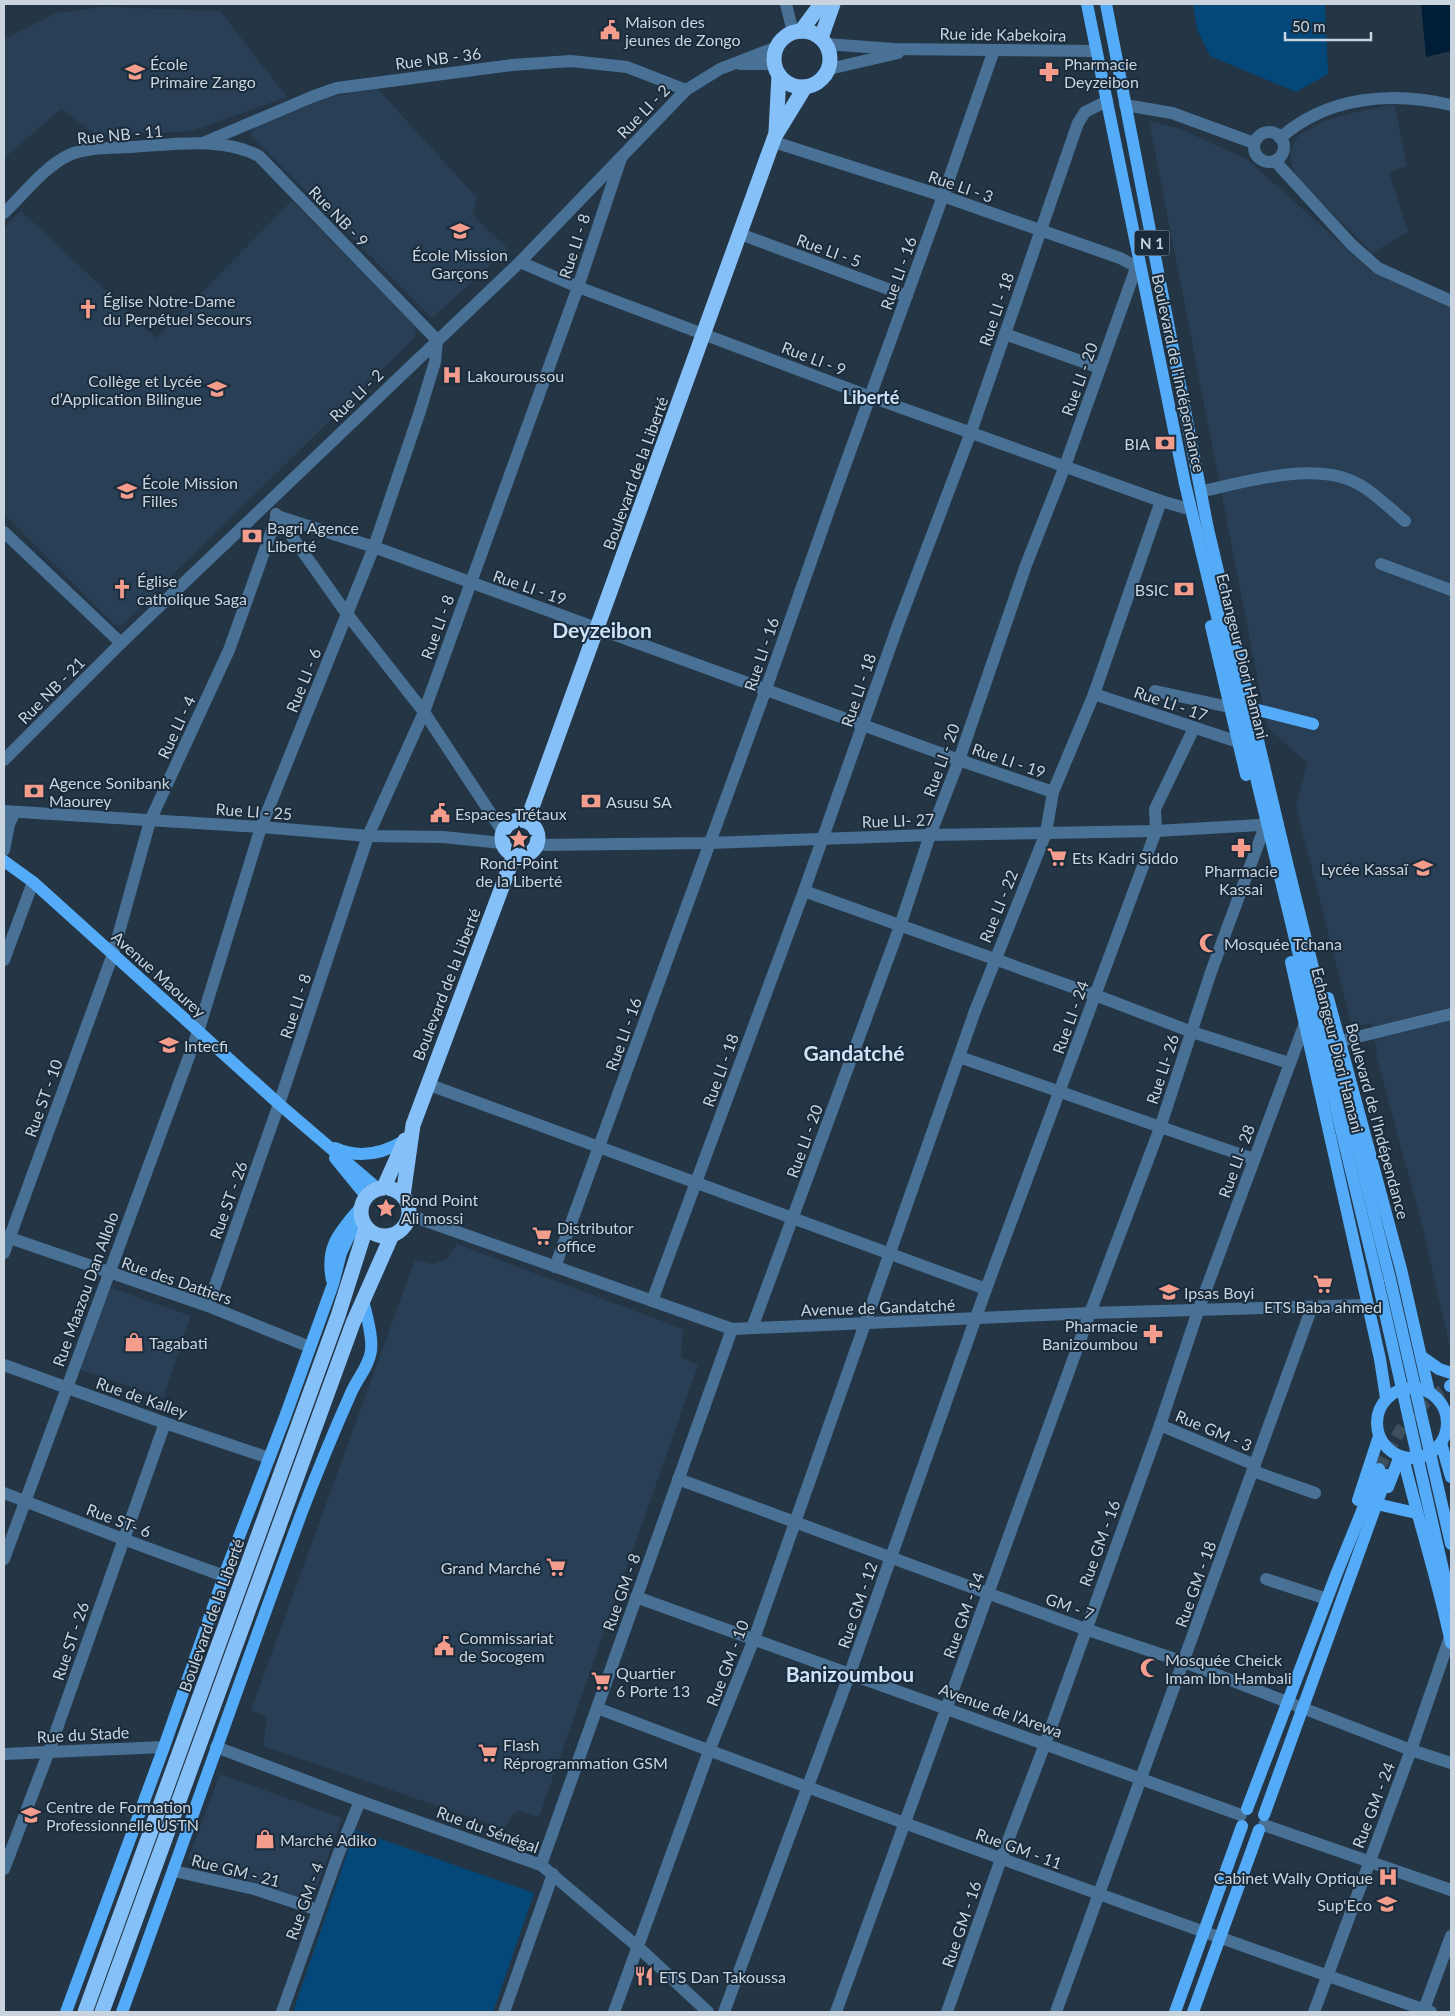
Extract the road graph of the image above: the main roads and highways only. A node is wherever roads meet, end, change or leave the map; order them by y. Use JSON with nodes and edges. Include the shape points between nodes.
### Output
{"nodes":[{"id":1,"x":821,"y":4,"type":"edge"},
{"id":2,"x":832,"y":4,"type":"edge"},
{"id":3,"x":1087,"y":4,"type":"edge"},
{"id":4,"x":1106,"y":4,"type":"edge"},
{"id":5,"x":797,"y":32,"type":"junction"},
{"id":6,"x":824,"y":41,"type":"junction"},
{"id":7,"x":777,"y":70,"type":"junction"},
{"id":8,"x":805,"y":87,"type":"junction"},
{"id":9,"x":774,"y":139,"type":"junction"},
{"id":10,"x":1195,"y":486,"type":"junction"},
{"id":11,"x":1202,"y":530,"type":"joint"},
{"id":12,"x":1258,"y":710,"type":"junction"},
{"id":13,"x":1313,"y":724,"type":"dead end"},
{"id":14,"x":527,"y":821,"type":"junction"},
{"id":15,"x":4,"y":852,"type":"edge"},
{"id":16,"x":514,"y":855,"type":"junction"},
{"id":17,"x":4,"y":861,"type":"edge"},
{"id":18,"x":17,"y":869,"type":"junction"},
{"id":19,"x":1283,"y":869,"type":"junction"},
{"id":20,"x":1315,"y":950,"type":"junction"},
{"id":21,"x":1308,"y":995,"type":"junction"},
{"id":22,"x":1316,"y":1075,"type":"junction"},
{"id":23,"x":413,"y":1125,"type":"junction"},
{"id":24,"x":404,"y":1141,"type":"junction"},
{"id":25,"x":326,"y":1143,"type":"junction"},
{"id":26,"x":403,"y":1196,"type":"junction"},
{"id":27,"x":369,"y":1205,"type":"junction"},
{"id":28,"x":392,"y":1235,"type":"junction"},
{"id":29,"x":363,"y":1299,"type":"junction"},
{"id":30,"x":1422,"y":1357,"type":"junction"},
{"id":31,"x":1451,"y":1379,"type":"edge"},
{"id":32,"x":1429,"y":1392,"type":"junction"},
{"id":33,"x":1386,"y":1398,"type":"junction"},
{"id":34,"x":1449,"y":1419,"type":"edge"},
{"id":35,"x":1380,"y":1436,"type":"junction"},
{"id":36,"x":1441,"y":1443,"type":"junction"},
{"id":37,"x":1402,"y":1456,"type":"junction"},
{"id":38,"x":1451,"y":1477,"type":"edge"},
{"id":39,"x":1382,"y":1505,"type":"junction"},
{"id":40,"x":1416,"y":1513,"type":"junction"},
{"id":41,"x":1451,"y":1545,"type":"edge"},
{"id":42,"x":1336,"y":1575,"type":"junction"},
{"id":43,"x":1348,"y":1586,"type":"junction"},
{"id":44,"x":1451,"y":1604,"type":"edge"},
{"id":45,"x":1451,"y":1640,"type":"edge"},
{"id":46,"x":1243,"y":1816,"type":"junction"},
{"id":47,"x":1262,"y":1823,"type":"junction"},
{"id":48,"x":66,"y":2012,"type":"edge"},
{"id":49,"x":85,"y":2012,"type":"edge"},
{"id":50,"x":102,"y":2012,"type":"edge"},
{"id":51,"x":122,"y":2012,"type":"edge"},
{"id":52,"x":1175,"y":2012,"type":"edge"},
{"id":53,"x":1192,"y":2012,"type":"edge"}],
"edges":[{"from":1,"to":5,"type":"highway"},
{"from":2,"to":6,"type":"highway"},
{"from":3,"to":10,"type":"main road","name":"Boulevard de l'Indépendance","via":[[1139,271]]},
{"from":4,"to":10,"type":"main road","name":"Boulevard de l'Indépendance","number":"N 1"},
{"from":5,"to":6,"type":"highway","via":[[815,34]]},
{"from":5,"to":7,"type":"highway","via":[[787,36],[777,47]]},
{"from":6,"to":8,"type":"highway","via":[[831,60],[829,69],[820,81]]},
{"from":7,"to":8,"type":"highway","via":[[786,82]]},
{"from":7,"to":9,"type":"highway","name":"Boulevard de la Liberté"},
{"from":8,"to":9,"type":"highway","name":"Boulevard de la Liberté"},
{"from":9,"to":14,"type":"highway","name":"Boulevard de la Liberté"},
{"from":10,"to":11,"type":"main road","name":"Boulevard de l'Indépendance"},
{"from":10,"to":12,"type":"main road","name":"Boulevard de l'Indépendance","number":"N 1"},
{"from":10,"to":22,"type":"main road","name":"Boulevard de l'Indépendance","via":[[1184,508]]},
{"from":11,"to":19,"type":"main road","name":"Echangeur Diori Hamani"},
{"from":12,"to":13,"type":"main road"},
{"from":12,"to":20,"type":"main road","name":"Boulevard de l'Indépendance","number":"N 1"},
{"from":14,"to":16,"type":"highway","via":[[510,823],[503,837],[509,852]]},
{"from":14,"to":16,"type":"highway","via":[[536,828],[537,845],[530,854]]},
{"from":15,"to":18,"type":"main road","name":"Avenue Maourey"},
{"from":16,"to":23,"type":"highway","name":"Boulevard de la Liberté"},
{"from":17,"to":18,"type":"main road","name":"Avenue Maourey"},
{"from":18,"to":25,"type":"main road","name":"Avenue Maourey"},
{"from":19,"to":20,"type":"main road"},
{"from":19,"to":21,"type":"main road","name":"Echangeur Diori Hamani"},
{"from":19,"to":41,"type":"main road","name":"Echangeur Diori Hamani","bridge":true,"via":[[1390,1278]]},
{"from":20,"to":30,"type":"main road","name":"Boulevard de l'Indépendance","number":"N 1"},
{"from":21,"to":22,"type":"main road"},
{"from":21,"to":44,"type":"main road","name":"Echangeur Diori Hamani","bridge":true,"via":[[1378,1282]]},
{"from":22,"to":33,"type":"main road","name":"Boulevard de l'Indépendance"},
{"from":23,"to":24,"type":"highway","name":"Boulevard de la Liberté"},
{"from":23,"to":26,"type":"highway","name":"Boulevard de la Liberté"},
{"from":24,"to":25,"type":"main road","via":[[380,1153],[355,1154]]},
{"from":24,"to":27,"type":"highway","name":"Boulevard de la Liberté"},
{"from":25,"to":27,"type":"main road","name":"Avenue Maourey"},
{"from":26,"to":27,"type":"highway","via":[[398,1191]]},
{"from":26,"to":28,"type":"highway","via":[[409,1215],[403,1228]]},
{"from":27,"to":28,"type":"highway","via":[[378,1235]]},
{"from":27,"to":48,"type":"main road","name":"Boulevard de la Liberté","via":[[341,1230],[332,1248],[329,1267],[333,1284]]},
{"from":27,"to":49,"type":"highway","name":"Boulevard de la Liberté","via":[[338,1316]]},
{"from":28,"to":29,"type":"highway","name":"Boulevard de la Liberté"},
{"from":29,"to":50,"type":"highway","name":"Boulevard de la Liberté"},
{"from":29,"to":51,"type":"main road","via":[[371,1343],[368,1362],[324,1454]]},
{"from":30,"to":31,"type":"main road"},
{"from":30,"to":32,"type":"main road","name":"Boulevard de l'Indépendance","number":"N 1"},
{"from":31,"to":32,"type":"main road","via":[[1440,1379]]},
{"from":32,"to":33,"type":"main road","via":[[1407,1388]]},
{"from":32,"to":34,"type":"main road","via":[[1442,1404]]},
{"from":33,"to":35,"type":"main road","via":[[1377,1416]]},
{"from":34,"to":36,"type":"main road"},
{"from":35,"to":37,"type":"main road","via":[[1385,1445]]},
{"from":35,"to":42,"type":"main road"},
{"from":36,"to":37,"type":"main road","via":[[1430,1454],[1421,1457]]},
{"from":36,"to":38,"type":"main road"},
{"from":37,"to":39,"type":"main road"},
{"from":37,"to":40,"type":"main road"},
{"from":39,"to":40,"type":"main road"},
{"from":39,"to":43,"type":"main road"},
{"from":40,"to":45,"type":"main road"},
{"from":42,"to":43,"type":"main road","via":[[1383,1472]]},
{"from":42,"to":46,"type":"main road"},
{"from":43,"to":47,"type":"main road"},
{"from":46,"to":47,"type":"main road","via":[[1257,1808]]},
{"from":46,"to":47,"type":"main road","via":[[1250,1832]]},
{"from":46,"to":52,"type":"main road"},
{"from":47,"to":53,"type":"main road"}]}
